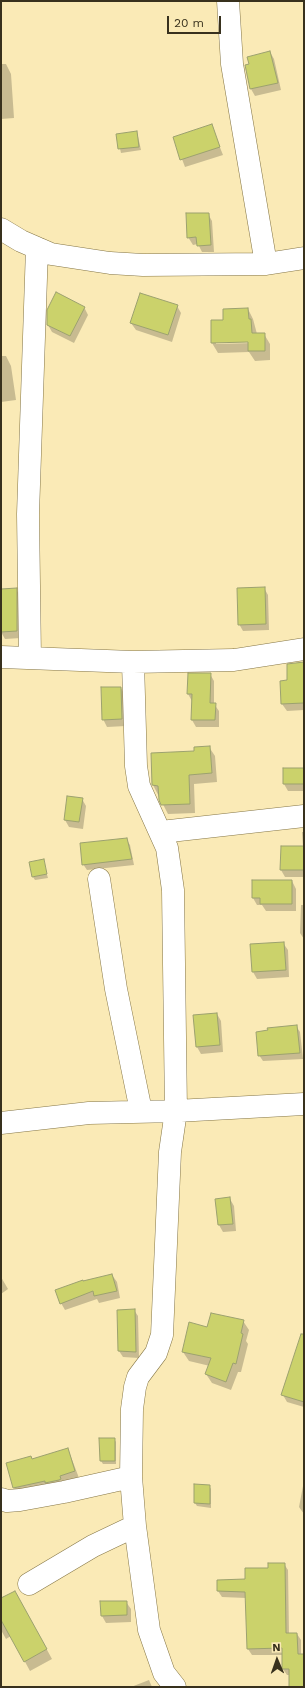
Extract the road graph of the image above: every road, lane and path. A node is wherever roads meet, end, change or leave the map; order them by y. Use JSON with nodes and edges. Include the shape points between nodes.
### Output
{"nodes":[{"id":1,"x":228,"y":1,"type":"edge"},
{"id":2,"x":1,"y":230,"type":"edge"},
{"id":3,"x":37,"y":248,"type":"junction"},
{"id":4,"x":304,"y":258,"type":"edge"},
{"id":5,"x":266,"y":264,"type":"junction"},
{"id":6,"x":304,"y":649,"type":"edge"},
{"id":7,"x":1,"y":657,"type":"edge"},
{"id":8,"x":30,"y":658,"type":"junction"},
{"id":9,"x":133,"y":662,"type":"junction"},
{"id":10,"x":304,"y":816,"type":"edge"},
{"id":11,"x":161,"y":832,"type":"junction"},
{"id":12,"x":99,"y":879,"type":"dead end"},
{"id":13,"x":304,"y":1104,"type":"edge"},
{"id":14,"x":141,"y":1111,"type":"junction"},
{"id":15,"x":176,"y":1111,"type":"junction"},
{"id":16,"x":1,"y":1123,"type":"edge"},
{"id":17,"x":131,"y":1477,"type":"junction"},
{"id":18,"x":1,"y":1499,"type":"edge"},
{"id":19,"x":134,"y":1526,"type":"junction"},
{"id":20,"x":29,"y":1584,"type":"dead end"},
{"id":21,"x":175,"y":1687,"type":"edge"}],
"edges":[{"from":1,"to":5,"type":"street","via":[[232,64]]},
{"from":2,"to":3,"type":"street"},
{"from":3,"to":5,"type":"street","via":[[51,254],[78,259],[143,265]]},
{"from":3,"to":8,"type":"street","via":[[28,514]]},
{"from":4,"to":5,"type":"street"},
{"from":6,"to":9,"type":"street","via":[[234,660]]},
{"from":7,"to":8,"type":"street"},
{"from":8,"to":9,"type":"street"},
{"from":9,"to":11,"type":"street","via":[[138,786]]},
{"from":10,"to":11,"type":"street"},
{"from":11,"to":15,"type":"street","via":[[167,848],[173,890]]},
{"from":12,"to":14,"type":"street","via":[[116,989]]},
{"from":13,"to":15,"type":"street"},
{"from":14,"to":15,"type":"street"},
{"from":14,"to":16,"type":"street","via":[[89,1113]]},
{"from":15,"to":17,"type":"street","via":[[170,1152],[162,1335],[156,1353],[138,1377],[135,1387],[132,1409]]},
{"from":17,"to":18,"type":"street","via":[[20,1500]]},
{"from":17,"to":19,"type":"street"},
{"from":19,"to":20,"type":"street","via":[[93,1546]]},
{"from":19,"to":21,"type":"street","via":[[149,1630],[164,1673]]}]}
